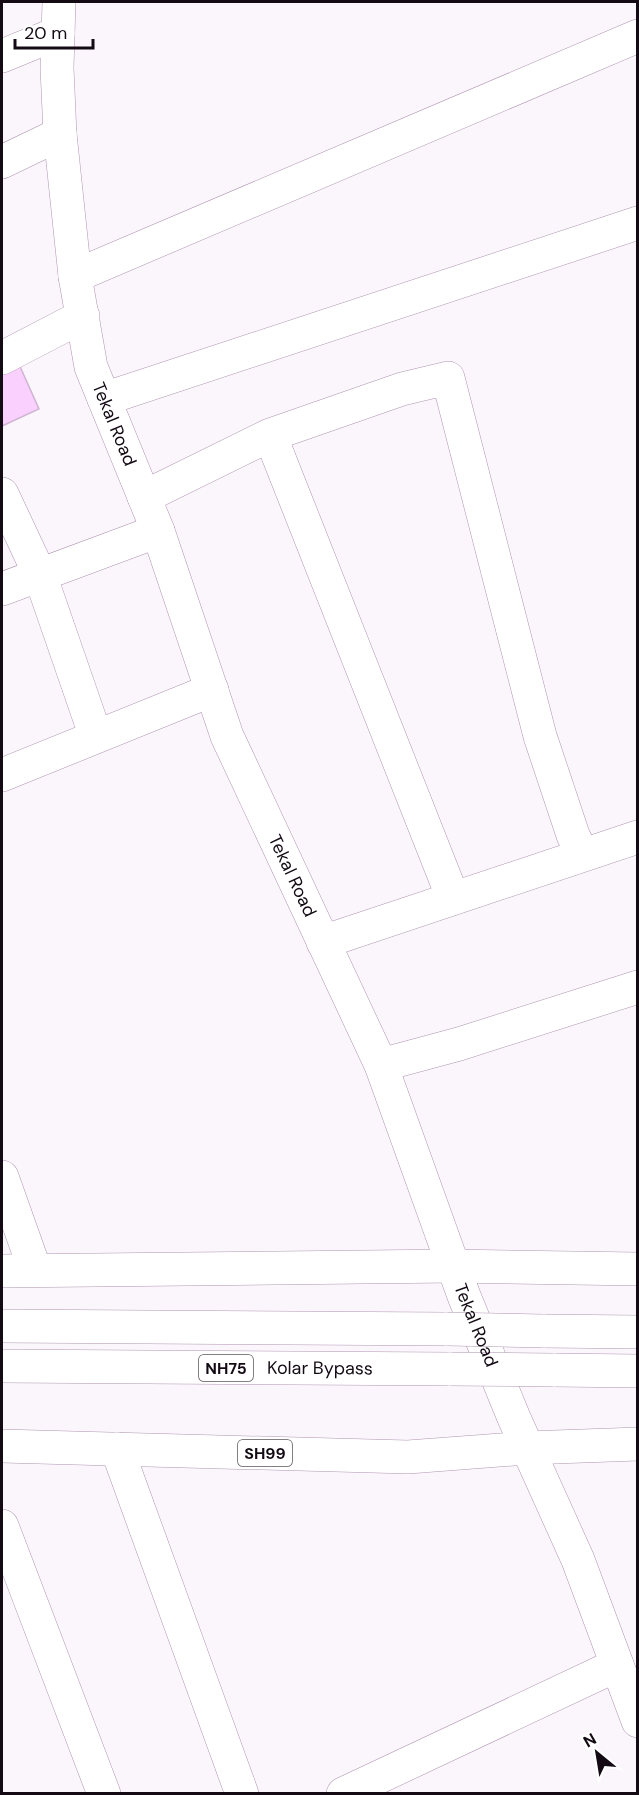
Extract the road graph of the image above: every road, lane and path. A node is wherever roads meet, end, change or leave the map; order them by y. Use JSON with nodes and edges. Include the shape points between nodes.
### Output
{"nodes":[{"id":1,"x":59,"y":2,"type":"edge"},
{"id":2,"x":58,"y":33,"type":"junction"},
{"id":3,"x":638,"y":36,"type":"edge"},
{"id":4,"x":2,"y":56,"type":"edge"},
{"id":5,"x":60,"y":135,"type":"junction"},
{"id":6,"x":2,"y":162,"type":"edge"},
{"id":7,"x":638,"y":223,"type":"edge"},
{"id":8,"x":75,"y":276,"type":"junction"},
{"id":9,"x":83,"y":316,"type":"junction"},
{"id":10,"x":2,"y":358,"type":"edge"},
{"id":11,"x":104,"y":399,"type":"junction"},
{"id":12,"x":270,"y":435,"type":"junction"},
{"id":13,"x":2,"y":494,"type":"edge"},
{"id":14,"x":144,"y":497,"type":"junction"},
{"id":15,"x":158,"y":531,"type":"junction"},
{"id":16,"x":40,"y":575,"type":"junction"},
{"id":17,"x":2,"y":589,"type":"edge"},
{"id":18,"x":212,"y":690,"type":"junction"},
{"id":19,"x":96,"y":737,"type":"junction"},
{"id":20,"x":2,"y":775,"type":"edge"},
{"id":21,"x":638,"y":837,"type":"edge"},
{"id":22,"x":582,"y":854,"type":"junction"},
{"id":23,"x":453,"y":898,"type":"junction"},
{"id":24,"x":323,"y":942,"type":"junction"},
{"id":25,"x":638,"y":987,"type":"edge"},
{"id":26,"x":381,"y":1065,"type":"junction"},
{"id":27,"x":2,"y":1177,"type":"edge"},
{"id":28,"x":453,"y":1266,"type":"junction"},
{"id":29,"x":638,"y":1269,"type":"edge"},
{"id":30,"x":35,"y":1270,"type":"junction"},
{"id":31,"x":2,"y":1271,"type":"edge"},
{"id":32,"x":2,"y":1326,"type":"edge"},
{"id":33,"x":638,"y":1332,"type":"edge"},
{"id":34,"x":2,"y":1366,"type":"edge"},
{"id":35,"x":638,"y":1371,"type":"edge"},
{"id":36,"x":638,"y":1444,"type":"edge"},
{"id":37,"x":2,"y":1446,"type":"edge"},
{"id":38,"x":528,"y":1448,"type":"junction"},
{"id":39,"x":117,"y":1449,"type":"junction"},
{"id":40,"x":2,"y":1526,"type":"edge"},
{"id":41,"x":617,"y":1665,"type":"junction"},
{"id":42,"x":638,"y":1722,"type":"edge"},
{"id":43,"x":104,"y":1794,"type":"edge"},
{"id":44,"x":242,"y":1794,"type":"edge"},
{"id":45,"x":343,"y":1794,"type":"edge"}],
"edges":[{"from":1,"to":2,"type":"main road","name":"Tekal Road"},
{"from":2,"to":4,"type":"main road"},
{"from":2,"to":5,"type":"main road","name":"Tekal Road"},
{"from":3,"to":8,"type":"main road"},
{"from":5,"to":6,"type":"main road"},
{"from":5,"to":8,"type":"main road","name":"Tekal Road"},
{"from":7,"to":11,"type":"main road"},
{"from":8,"to":9,"type":"main road","name":"Tekal Road"},
{"from":9,"to":10,"type":"main road"},
{"from":9,"to":11,"type":"main road","name":"Tekal Road","via":[[91,367]]},
{"from":11,"to":14,"type":"main road","name":"Tekal Road"},
{"from":12,"to":14,"type":"main road"},
{"from":12,"to":22,"type":"main road","via":[[402,389],[448,378],[540,736]]},
{"from":12,"to":23,"type":"main road"},
{"from":13,"to":16,"type":"main road"},
{"from":14,"to":15,"type":"main road","name":"Tekal Road"},
{"from":15,"to":16,"type":"main road"},
{"from":15,"to":18,"type":"main road","name":"Tekal Road"},
{"from":16,"to":17,"type":"main road"},
{"from":16,"to":19,"type":"main road"},
{"from":18,"to":19,"type":"main road"},
{"from":18,"to":24,"type":"main road","name":"Tekal Road","via":[[227,736]]},
{"from":19,"to":20,"type":"main road"},
{"from":21,"to":22,"type":"main road"},
{"from":22,"to":23,"type":"main road"},
{"from":23,"to":24,"type":"main road"},
{"from":24,"to":26,"type":"main road","name":"Tekal Road"},
{"from":25,"to":26,"type":"main road"},
{"from":26,"to":28,"type":"main road","name":"Tekal Road"},
{"from":27,"to":30,"type":"main road"},
{"from":28,"to":29,"type":"main road"},
{"from":28,"to":30,"type":"main road"},
{"from":28,"to":38,"type":"main road","name":"Tekal Road"},
{"from":30,"to":31,"type":"main road"},
{"from":32,"to":33,"type":"main road","bridge":true},
{"from":34,"to":35,"type":"main road","name":"Kolar Bypass","number":"NH75","bridge":true},
{"from":36,"to":38,"type":"main road"},
{"from":37,"to":39,"type":"main road","number":"SH99"},
{"from":38,"to":39,"type":"main road","number":"SH99","via":[[408,1457]]},
{"from":38,"to":41,"type":"main road","name":"Tekal Road","via":[[578,1560]]},
{"from":39,"to":44,"type":"main road"},
{"from":40,"to":43,"type":"main road"},
{"from":41,"to":42,"type":"main road","name":"Tekal Road"},
{"from":41,"to":45,"type":"main road"}]}
